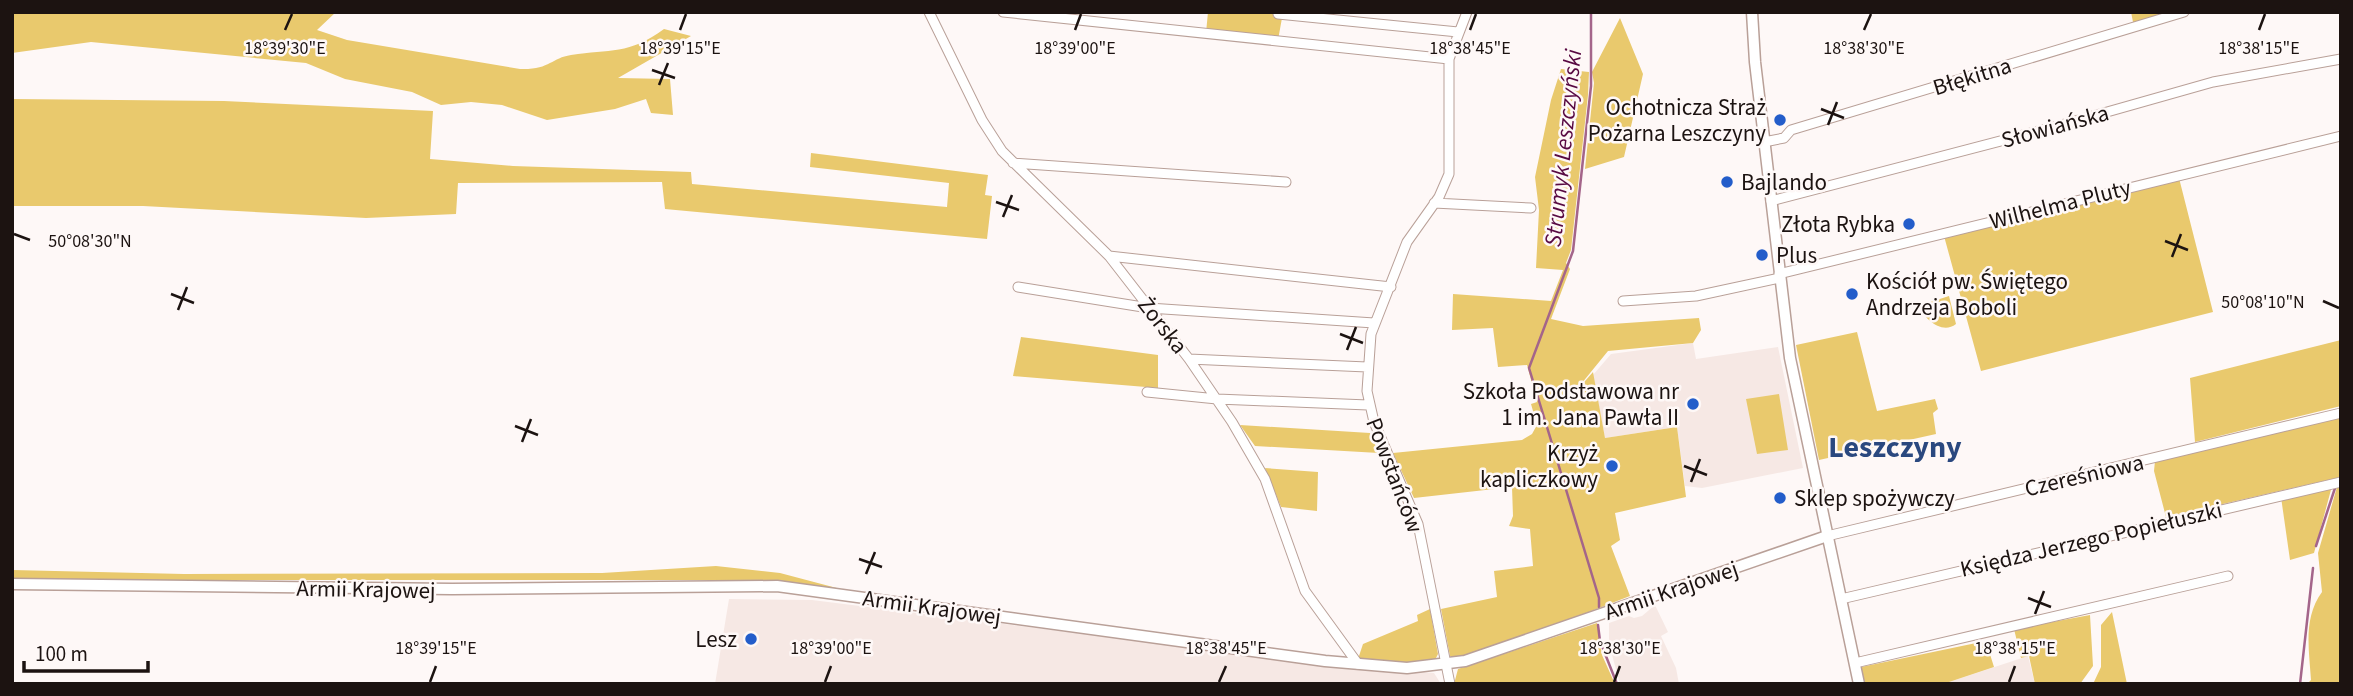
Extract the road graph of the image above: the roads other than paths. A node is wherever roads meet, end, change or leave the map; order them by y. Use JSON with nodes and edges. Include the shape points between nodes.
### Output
{"nodes":[{"id":1,"x":929,"y":12,"type":"edge"},
{"id":2,"x":1003,"y":12,"type":"edge"},
{"id":3,"x":1467,"y":12,"type":"edge"},
{"id":4,"x":1752,"y":12,"type":"edge"},
{"id":5,"x":2184,"y":12,"type":"edge"},
{"id":6,"x":1278,"y":13,"type":"edge"},
{"id":7,"x":1458,"y":33,"type":"junction"},
{"id":8,"x":1449,"y":59,"type":"junction"},
{"id":9,"x":2341,"y":59,"type":"edge"},
{"id":10,"x":2341,"y":136,"type":"edge"},
{"id":11,"x":1764,"y":142,"type":"junction"},
{"id":12,"x":1013,"y":163,"type":"junction"},
{"id":13,"x":1286,"y":183,"type":"dead end"},
{"id":14,"x":1771,"y":201,"type":"junction"},
{"id":15,"x":1434,"y":203,"type":"junction"},
{"id":16,"x":1531,"y":208,"type":"dead end"},
{"id":17,"x":1109,"y":256,"type":"junction"},
{"id":18,"x":1779,"y":276,"type":"junction"},
{"id":19,"x":1018,"y":287,"type":"dead end"},
{"id":20,"x":1391,"y":287,"type":"junction"},
{"id":21,"x":1623,"y":301,"type":"dead end"},
{"id":22,"x":1149,"y":308,"type":"junction"},
{"id":23,"x":1374,"y":323,"type":"junction"},
{"id":24,"x":1189,"y":359,"type":"junction"},
{"id":25,"x":1367,"y":367,"type":"junction"},
{"id":26,"x":1147,"y":392,"type":"dead end"},
{"id":27,"x":1217,"y":399,"type":"junction"},
{"id":28,"x":1368,"y":405,"type":"junction"},
{"id":29,"x":2341,"y":413,"type":"edge"},
{"id":30,"x":2341,"y":482,"type":"edge"},
{"id":31,"x":1827,"y":536,"type":"junction"},
{"id":32,"x":2228,"y":576,"type":"dead end"},
{"id":33,"x":12,"y":584,"type":"edge"},
{"id":34,"x":1841,"y":599,"type":"junction"},
{"id":35,"x":1855,"y":663,"type":"junction"},
{"id":36,"x":1358,"y":664,"type":"junction"},
{"id":37,"x":1445,"y":666,"type":"junction"},
{"id":38,"x":1450,"y":684,"type":"edge"},
{"id":39,"x":1859,"y":684,"type":"edge"}],
"edges":[{"from":1,"to":12,"type":"street","name":"Żorska","via":[[982,120]]},
{"from":2,"to":8,"type":"street"},
{"from":3,"to":7,"type":"street","name":"Powstańców"},
{"from":4,"to":11,"type":"street"},
{"from":5,"to":11,"type":"street","name":"Błękitna"},
{"from":6,"to":7,"type":"street"},
{"from":7,"to":8,"type":"street","name":"Powstańców"},
{"from":8,"to":15,"type":"street","name":"Powstańców","via":[[1450,164]]},
{"from":9,"to":14,"type":"street","name":"Słowiańska","via":[[2213,82]]},
{"from":10,"to":18,"type":"street","name":"Wilhelma Pluty"},
{"from":11,"to":14,"type":"street"},
{"from":12,"to":13,"type":"street"},
{"from":12,"to":17,"type":"street","name":"Żorska"},
{"from":14,"to":18,"type":"street"},
{"from":15,"to":16,"type":"street"},
{"from":15,"to":20,"type":"street","name":"Powstańców","via":[[1407,242]]},
{"from":17,"to":20,"type":"street"},
{"from":17,"to":22,"type":"street","name":"Żorska"},
{"from":18,"to":21,"type":"street","name":"Wilhelma Pluty","via":[[1696,296]]},
{"from":18,"to":31,"type":"street","via":[[1793,373]]},
{"from":19,"to":22,"type":"street"},
{"from":20,"to":23,"type":"street","name":"Powstańców"},
{"from":22,"to":23,"type":"street"},
{"from":22,"to":24,"type":"street","name":"Żorska"},
{"from":23,"to":25,"type":"street","name":"Powstańców"},
{"from":24,"to":25,"type":"street"},
{"from":24,"to":27,"type":"street","name":"Żorska"},
{"from":25,"to":28,"type":"street","name":"Powstańców"},
{"from":26,"to":27,"type":"street"},
{"from":27,"to":28,"type":"street"},
{"from":27,"to":36,"type":"street","name":"Żorska","via":[[1265,479],[1305,591]]},
{"from":28,"to":37,"type":"street","name":"Powstańców","via":[[1418,524]]},
{"from":29,"to":31,"type":"street","name":"Czereśniowa"},
{"from":30,"to":34,"type":"street","name":"Księdza Jerzego Popiełuszki"},
{"from":31,"to":34,"type":"street"},
{"from":31,"to":37,"type":"street","name":"Armii Krajowej"},
{"from":32,"to":35,"type":"street"},
{"from":33,"to":36,"type":"street","name":"Armii Krajowej","via":[[452,589],[776,586]]},
{"from":34,"to":35,"type":"street"},
{"from":35,"to":39,"type":"street"},
{"from":36,"to":37,"type":"street","name":"Armii Krajowej"},
{"from":37,"to":38,"type":"street","name":"Powstańców"}]}
